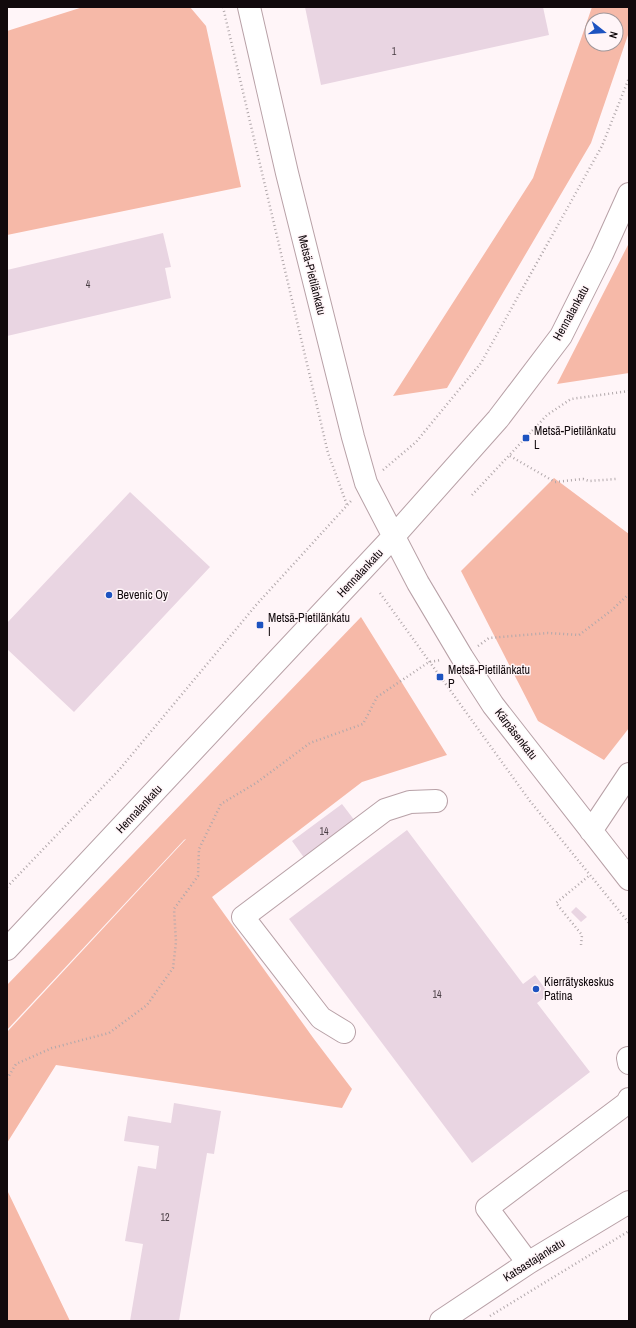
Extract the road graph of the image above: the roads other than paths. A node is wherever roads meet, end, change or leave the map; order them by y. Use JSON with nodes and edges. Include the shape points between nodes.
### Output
{"nodes":[{"id":1,"x":249,"y":7,"type":"edge"},
{"id":2,"x":629,"y":194,"type":"edge"},
{"id":3,"x":394,"y":536,"type":"junction"},
{"id":4,"x":629,"y":774,"type":"edge"},
{"id":5,"x":436,"y":801,"type":"dead end"},
{"id":6,"x":591,"y":831,"type":"junction"},
{"id":7,"x":629,"y":879,"type":"edge"},
{"id":8,"x":7,"y":950,"type":"edge"},
{"id":9,"x":344,"y":1032,"type":"dead end"},
{"id":10,"x":629,"y":1099,"type":"edge"},
{"id":11,"x":629,"y":1202,"type":"edge"},
{"id":12,"x":528,"y":1263,"type":"junction"},
{"id":13,"x":441,"y":1321,"type":"edge"}],
"edges":[{"from":1,"to":3,"type":"street","name":"Metsä-Pietilänkatu","via":[[287,173],[353,437],[366,483]]},
{"from":2,"to":3,"type":"street","name":"Hennalankatu","via":[[561,336],[498,419]]},
{"from":3,"to":6,"type":"street","name":"Kärpäsenkatu","via":[[418,583],[493,705]]},
{"from":3,"to":8,"type":"street","name":"Hennalankatu"},
{"from":4,"to":6,"type":"street"},
{"from":5,"to":9,"type":"street","via":[[410,802],[385,810],[244,917],[321,1018]]},
{"from":6,"to":7,"type":"street","name":"Kärpäsenkatu"},
{"from":10,"to":12,"type":"street","via":[[487,1208]]},
{"from":11,"to":12,"type":"street","name":"Katsastajankatu"},
{"from":12,"to":13,"type":"street","name":"Katsastajankatu"}]}
